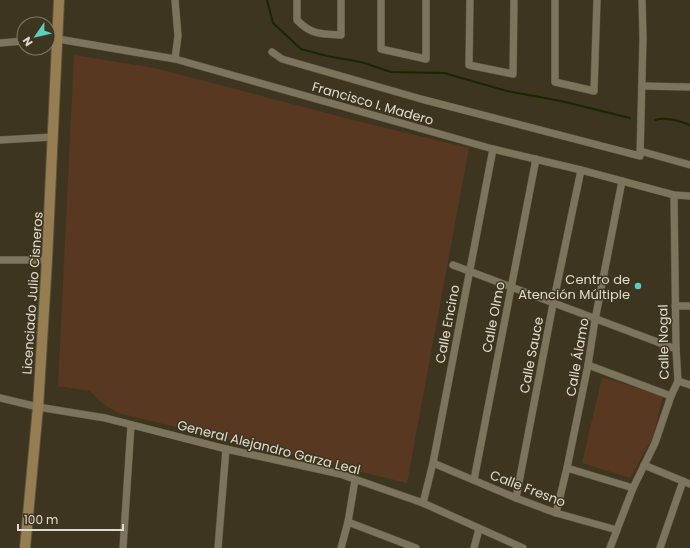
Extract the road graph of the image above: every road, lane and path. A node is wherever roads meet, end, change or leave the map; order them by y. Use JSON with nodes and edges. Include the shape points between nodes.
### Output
{"nodes":[{"id":1,"x":59,"y":0,"type":"edge"},
{"id":2,"x":175,"y":0,"type":"edge"},
{"id":3,"x":297,"y":0,"type":"edge"},
{"id":4,"x":341,"y":0,"type":"edge"},
{"id":5,"x":381,"y":0,"type":"edge"},
{"id":6,"x":426,"y":0,"type":"edge"},
{"id":7,"x":470,"y":0,"type":"edge"},
{"id":8,"x":514,"y":0,"type":"edge"},
{"id":9,"x":555,"y":0,"type":"edge"},
{"id":10,"x":597,"y":0,"type":"edge"},
{"id":11,"x":642,"y":0,"type":"edge"},
{"id":12,"x":56,"y":20,"type":"edge"},
{"id":13,"x":56,"y":40,"type":"edge"},
{"id":14,"x":16,"y":42,"type":"edge"},
{"id":15,"x":0,"y":43,"type":"edge"},
{"id":16,"x":272,"y":52,"type":"dead end"},
{"id":17,"x":53,"y":56,"type":"edge"},
{"id":18,"x":175,"y":59,"type":"junction"},
{"id":19,"x":642,"y":86,"type":"junction"},
{"id":20,"x":690,"y":87,"type":"edge"},
{"id":21,"x":53,"y":137,"type":"junction"},
{"id":22,"x":0,"y":140,"type":"edge"},
{"id":23,"x":493,"y":149,"type":"junction"},
{"id":24,"x":640,"y":151,"type":"junction"},
{"id":25,"x":536,"y":159,"type":"junction"},
{"id":26,"x":690,"y":165,"type":"edge"},
{"id":27,"x":581,"y":170,"type":"junction"},
{"id":28,"x":622,"y":181,"type":"junction"},
{"id":29,"x":674,"y":195,"type":"junction"},
{"id":30,"x":690,"y":196,"type":"edge"},
{"id":31,"x":0,"y":260,"type":"edge"},
{"id":32,"x":47,"y":260,"type":"junction"},
{"id":33,"x":453,"y":265,"type":"dead end"},
{"id":34,"x":470,"y":271,"type":"junction"},
{"id":35,"x":511,"y":288,"type":"junction"},
{"id":36,"x":553,"y":304,"type":"junction"},
{"id":37,"x":675,"y":306,"type":"junction"},
{"id":38,"x":690,"y":306,"type":"edge"},
{"id":39,"x":595,"y":320,"type":"junction"},
{"id":40,"x":676,"y":349,"type":"junction"},
{"id":41,"x":588,"y":365,"type":"junction"},
{"id":42,"x":678,"y":381,"type":"junction"},
{"id":43,"x":690,"y":385,"type":"edge"},
{"id":44,"x":671,"y":396,"type":"junction"},
{"id":45,"x":0,"y":398,"type":"edge"},
{"id":46,"x":38,"y":407,"type":"junction"},
{"id":47,"x":131,"y":425,"type":"junction"},
{"id":48,"x":226,"y":449,"type":"junction"},
{"id":49,"x":433,"y":463,"type":"junction"},
{"id":50,"x":644,"y":465,"type":"junction"},
{"id":51,"x":567,"y":468,"type":"junction"},
{"id":52,"x":355,"y":480,"type":"junction"},
{"id":53,"x":474,"y":480,"type":"junction"},
{"id":54,"x":686,"y":482,"type":"edge"},
{"id":55,"x":633,"y":488,"type":"junction"},
{"id":56,"x":516,"y":498,"type":"junction"},
{"id":57,"x":423,"y":503,"type":"junction"},
{"id":58,"x":556,"y":513,"type":"junction"},
{"id":59,"x":348,"y":522,"type":"junction"},
{"id":60,"x":479,"y":529,"type":"junction"},
{"id":61,"x":617,"y":530,"type":"junction"},
{"id":62,"x":25,"y":548,"type":"edge"},
{"id":63,"x":123,"y":548,"type":"edge"},
{"id":64,"x":218,"y":548,"type":"edge"},
{"id":65,"x":341,"y":548,"type":"edge"},
{"id":66,"x":416,"y":548,"type":"edge"},
{"id":67,"x":474,"y":548,"type":"edge"},
{"id":68,"x":520,"y":548,"type":"edge"},
{"id":69,"x":610,"y":548,"type":"edge"},
{"id":70,"x":660,"y":548,"type":"edge"}],
"edges":[{"from":1,"to":12,"type":"street","name":"Licenciado Julio Cisneros"},
{"from":2,"to":18,"type":"street","via":[[178,36]]},
{"from":3,"to":4,"type":"street","via":[[297,20],[304,27],[316,34],[341,35]]},
{"from":5,"to":6,"type":"street","via":[[381,48],[426,59]]},
{"from":7,"to":8,"type":"street","via":[[469,65],[513,74]]},
{"from":9,"to":10,"type":"street","via":[[555,82],[594,91]]},
{"from":11,"to":19,"type":"street"},
{"from":13,"to":18,"type":"street","name":"Francisco I. Madero"},
{"from":14,"to":15,"type":"street"},
{"from":16,"to":24,"type":"street","via":[[282,59],[421,99],[640,156]]},
{"from":17,"to":21,"type":"street","name":"Licenciado Julio Cisneros"},
{"from":18,"to":23,"type":"street","name":"Francisco I. Madero"},
{"from":19,"to":20,"type":"street"},
{"from":19,"to":24,"type":"street"},
{"from":21,"to":22,"type":"street"},
{"from":21,"to":32,"type":"street","name":"Licenciado Julio Cisneros"},
{"from":23,"to":25,"type":"street","name":"Francisco I. Madero"},
{"from":23,"to":34,"type":"street","name":"Calle Encino"},
{"from":24,"to":26,"type":"street"},
{"from":25,"to":27,"type":"street","name":"Francisco I. Madero"},
{"from":25,"to":35,"type":"street","name":"Calle Olmo"},
{"from":27,"to":28,"type":"street","name":"Francisco I. Madero"},
{"from":27,"to":36,"type":"street","name":"Calle Sauce"},
{"from":28,"to":29,"type":"street","name":"Francisco I. Madero"},
{"from":28,"to":39,"type":"street","name":"Calle Álamo"},
{"from":29,"to":30,"type":"street","name":"Francisco I. Madero"},
{"from":29,"to":37,"type":"street","name":"Calle Nogal"},
{"from":31,"to":32,"type":"street"},
{"from":32,"to":46,"type":"street","name":"Licenciado Julio Cisneros"},
{"from":33,"to":34,"type":"street"},
{"from":34,"to":35,"type":"street"},
{"from":34,"to":49,"type":"street","name":"Calle Encino"},
{"from":35,"to":36,"type":"street"},
{"from":35,"to":53,"type":"street","name":"Calle Olmo"},
{"from":36,"to":39,"type":"street"},
{"from":36,"to":56,"type":"street","name":"Calle Sauce"},
{"from":37,"to":38,"type":"street"},
{"from":37,"to":40,"type":"street","name":"Calle Nogal"},
{"from":39,"to":40,"type":"street"},
{"from":39,"to":41,"type":"street","name":"Calle Álamo"},
{"from":40,"to":42,"type":"street","name":"Calle Nogal"},
{"from":41,"to":44,"type":"street"},
{"from":41,"to":51,"type":"street","name":"Calle Álamo"},
{"from":42,"to":43,"type":"street"},
{"from":42,"to":44,"type":"street","name":"Calle Nogal"},
{"from":44,"to":50,"type":"street","name":"Calle Nogal"},
{"from":45,"to":46,"type":"street","name":"General Alejandro Garza Leal"},
{"from":46,"to":47,"type":"street","name":"General Alejandro Garza Leal"},
{"from":46,"to":62,"type":"street","name":"Licenciado Julio Cisneros"},
{"from":47,"to":48,"type":"street","name":"General Alejandro Garza Leal"},
{"from":47,"to":63,"type":"street"},
{"from":48,"to":52,"type":"street","name":"General Alejandro Garza Leal","via":[[340,474]]},
{"from":48,"to":64,"type":"street"},
{"from":49,"to":53,"type":"street","name":"Calle Fresno"},
{"from":49,"to":57,"type":"street","name":"Calle Encino"},
{"from":50,"to":54,"type":"street"},
{"from":50,"to":55,"type":"street","name":"Calle Nogal"},
{"from":51,"to":55,"type":"street"},
{"from":51,"to":58,"type":"street","name":"Calle Álamo"},
{"from":52,"to":57,"type":"street","name":"General Alejandro Garza Leal"},
{"from":52,"to":59,"type":"street"},
{"from":53,"to":56,"type":"street","name":"Calle Fresno"},
{"from":54,"to":70,"type":"street"},
{"from":55,"to":61,"type":"street","name":"Calle Nogal"},
{"from":56,"to":58,"type":"street","name":"Calle Fresno"},
{"from":57,"to":60,"type":"street","name":"General Alejandro Garza Leal"},
{"from":58,"to":61,"type":"street","name":"Calle Fresno"},
{"from":59,"to":65,"type":"street"},
{"from":59,"to":66,"type":"street"},
{"from":60,"to":67,"type":"street"},
{"from":60,"to":68,"type":"street","name":"General Alejandro Garza Leal"},
{"from":61,"to":69,"type":"street","name":"Calle Nogal"}]}
